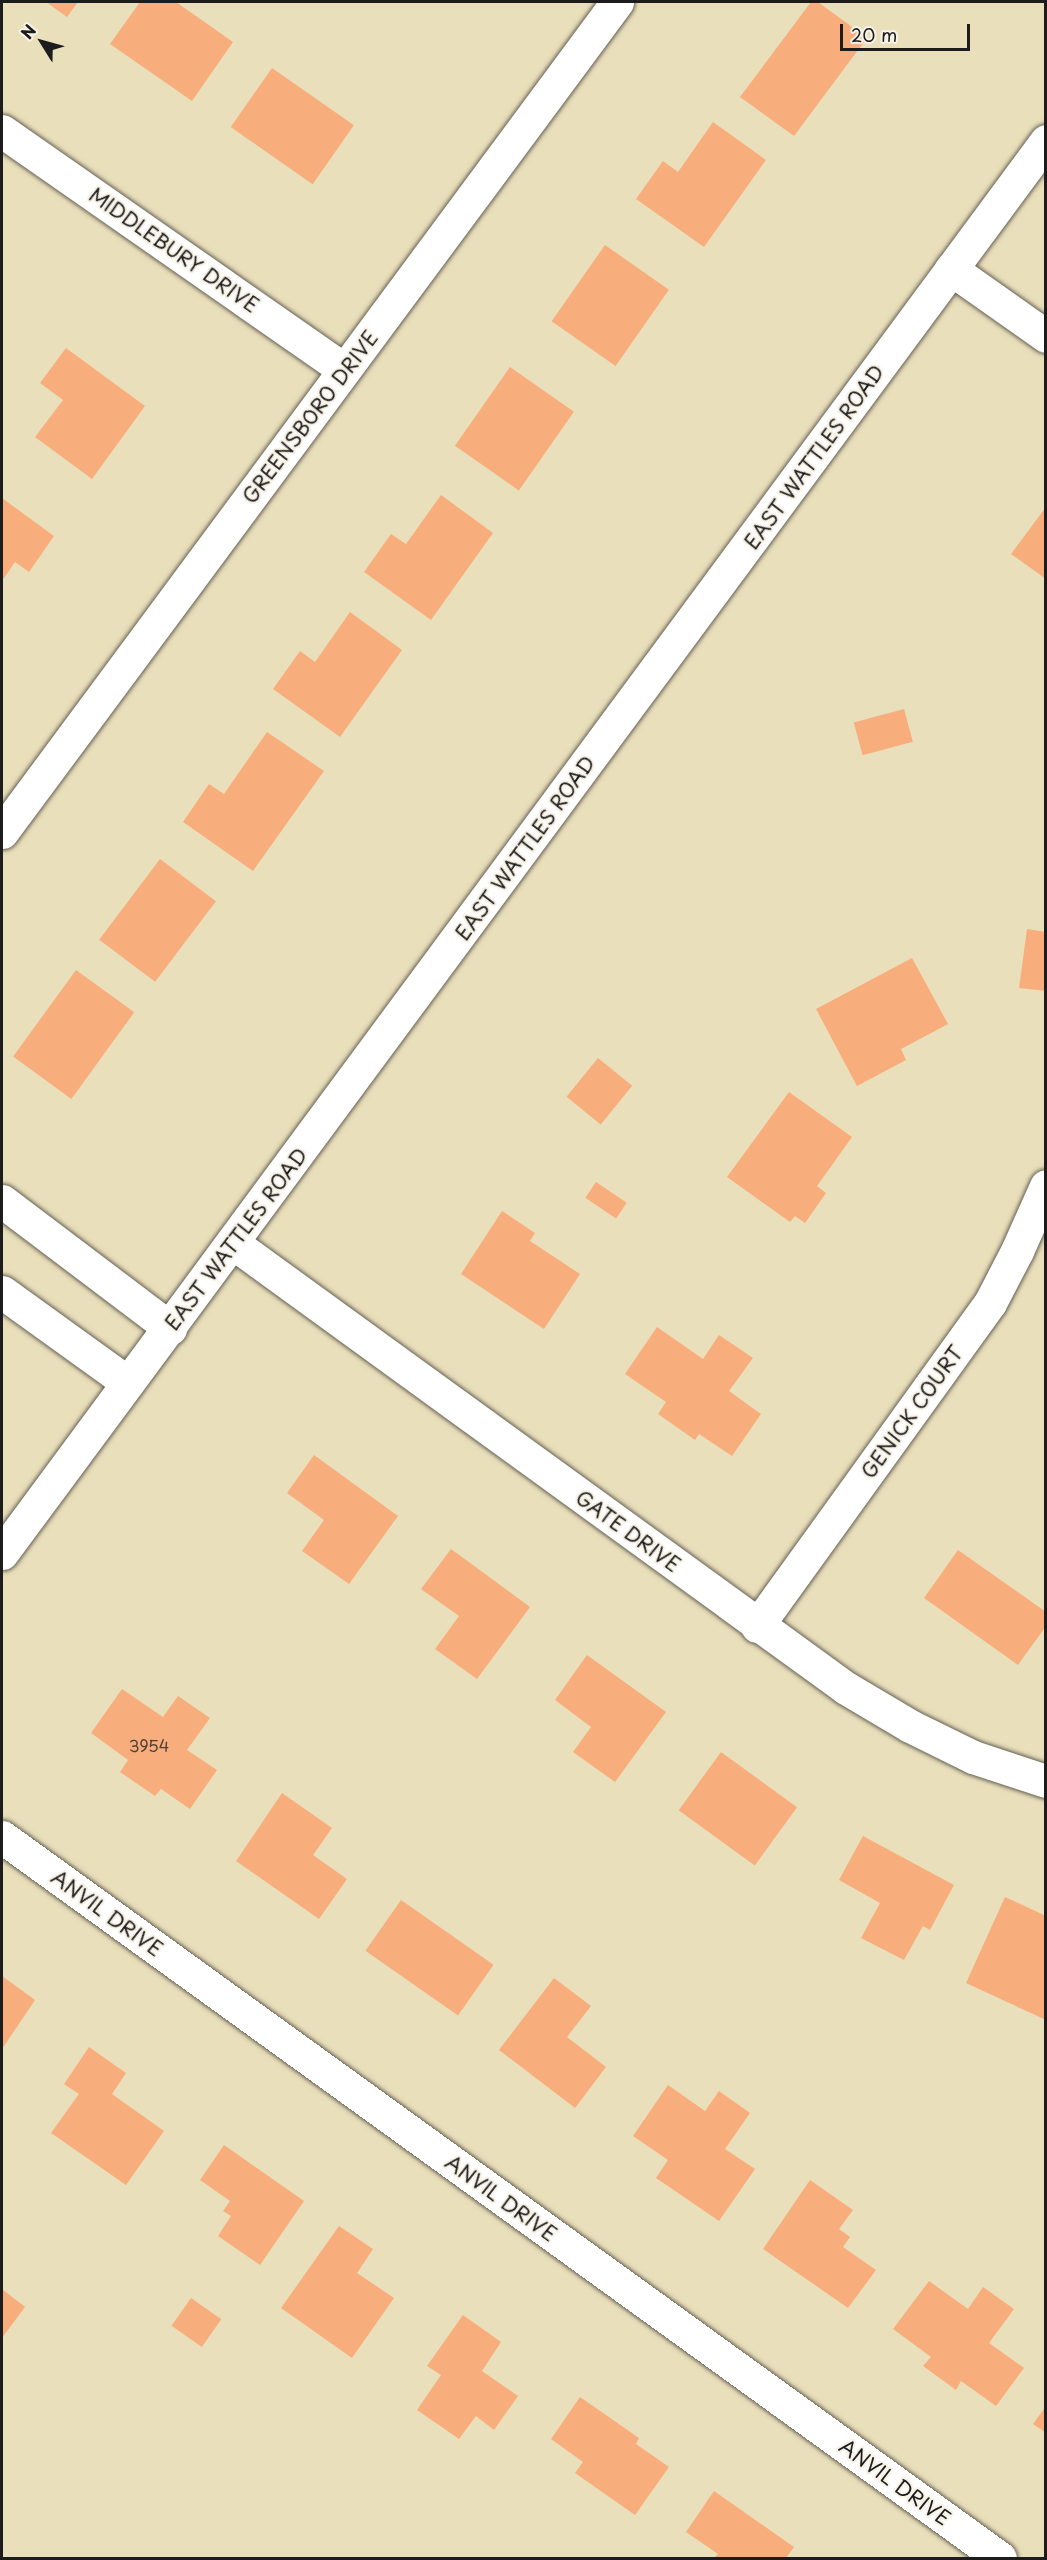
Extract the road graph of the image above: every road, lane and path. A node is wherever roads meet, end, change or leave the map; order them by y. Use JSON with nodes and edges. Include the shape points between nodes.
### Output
{"nodes":[{"id":1,"x":617,"y":2,"type":"edge"},
{"id":2,"x":2,"y":131,"type":"edge"},
{"id":3,"x":1046,"y":141,"type":"edge"},
{"id":4,"x":951,"y":269,"type":"junction"},
{"id":5,"x":1046,"y":336,"type":"edge"},
{"id":6,"x":344,"y":370,"type":"junction"},
{"id":7,"x":2,"y":832,"type":"edge"},
{"id":8,"x":1046,"y":1186,"type":"edge"},
{"id":9,"x":2,"y":1201,"type":"edge"},
{"id":10,"x":233,"y":1243,"type":"junction"},
{"id":11,"x":2,"y":1292,"type":"edge"},
{"id":12,"x":170,"y":1328,"type":"junction"},
{"id":13,"x":128,"y":1383,"type":"junction"},
{"id":14,"x":2,"y":1553,"type":"edge"},
{"id":15,"x":757,"y":1626,"type":"junction"},
{"id":16,"x":1046,"y":1781,"type":"edge"},
{"id":17,"x":2,"y":1837,"type":"edge"},
{"id":18,"x":1000,"y":2559,"type":"edge"}],
"edges":[{"from":1,"to":6,"type":"street","name":"GREENSBORO DRIVE"},
{"from":2,"to":6,"type":"street","name":"MIDDLEBURY DRIVE"},
{"from":3,"to":4,"type":"street","name":"EAST WATTLES ROAD"},
{"from":4,"to":5,"type":"street"},
{"from":4,"to":10,"type":"street","name":"EAST WATTLES ROAD"},
{"from":6,"to":7,"type":"street","name":"GREENSBORO DRIVE"},
{"from":8,"to":15,"type":"street","name":"GENICK COURT","via":[[990,1303]]},
{"from":9,"to":12,"type":"street"},
{"from":10,"to":12,"type":"street","name":"EAST WATTLES ROAD"},
{"from":10,"to":15,"type":"street","name":"GATE DRIVE"},
{"from":11,"to":13,"type":"street"},
{"from":12,"to":13,"type":"street","name":"EAST WATTLES ROAD"},
{"from":13,"to":14,"type":"street","name":"EAST WATTLES ROAD"},
{"from":15,"to":16,"type":"street","name":"GATE DRIVE","via":[[846,1688],[910,1726],[974,1757]]},
{"from":17,"to":18,"type":"street","name":"ANVIL DRIVE"}]}
